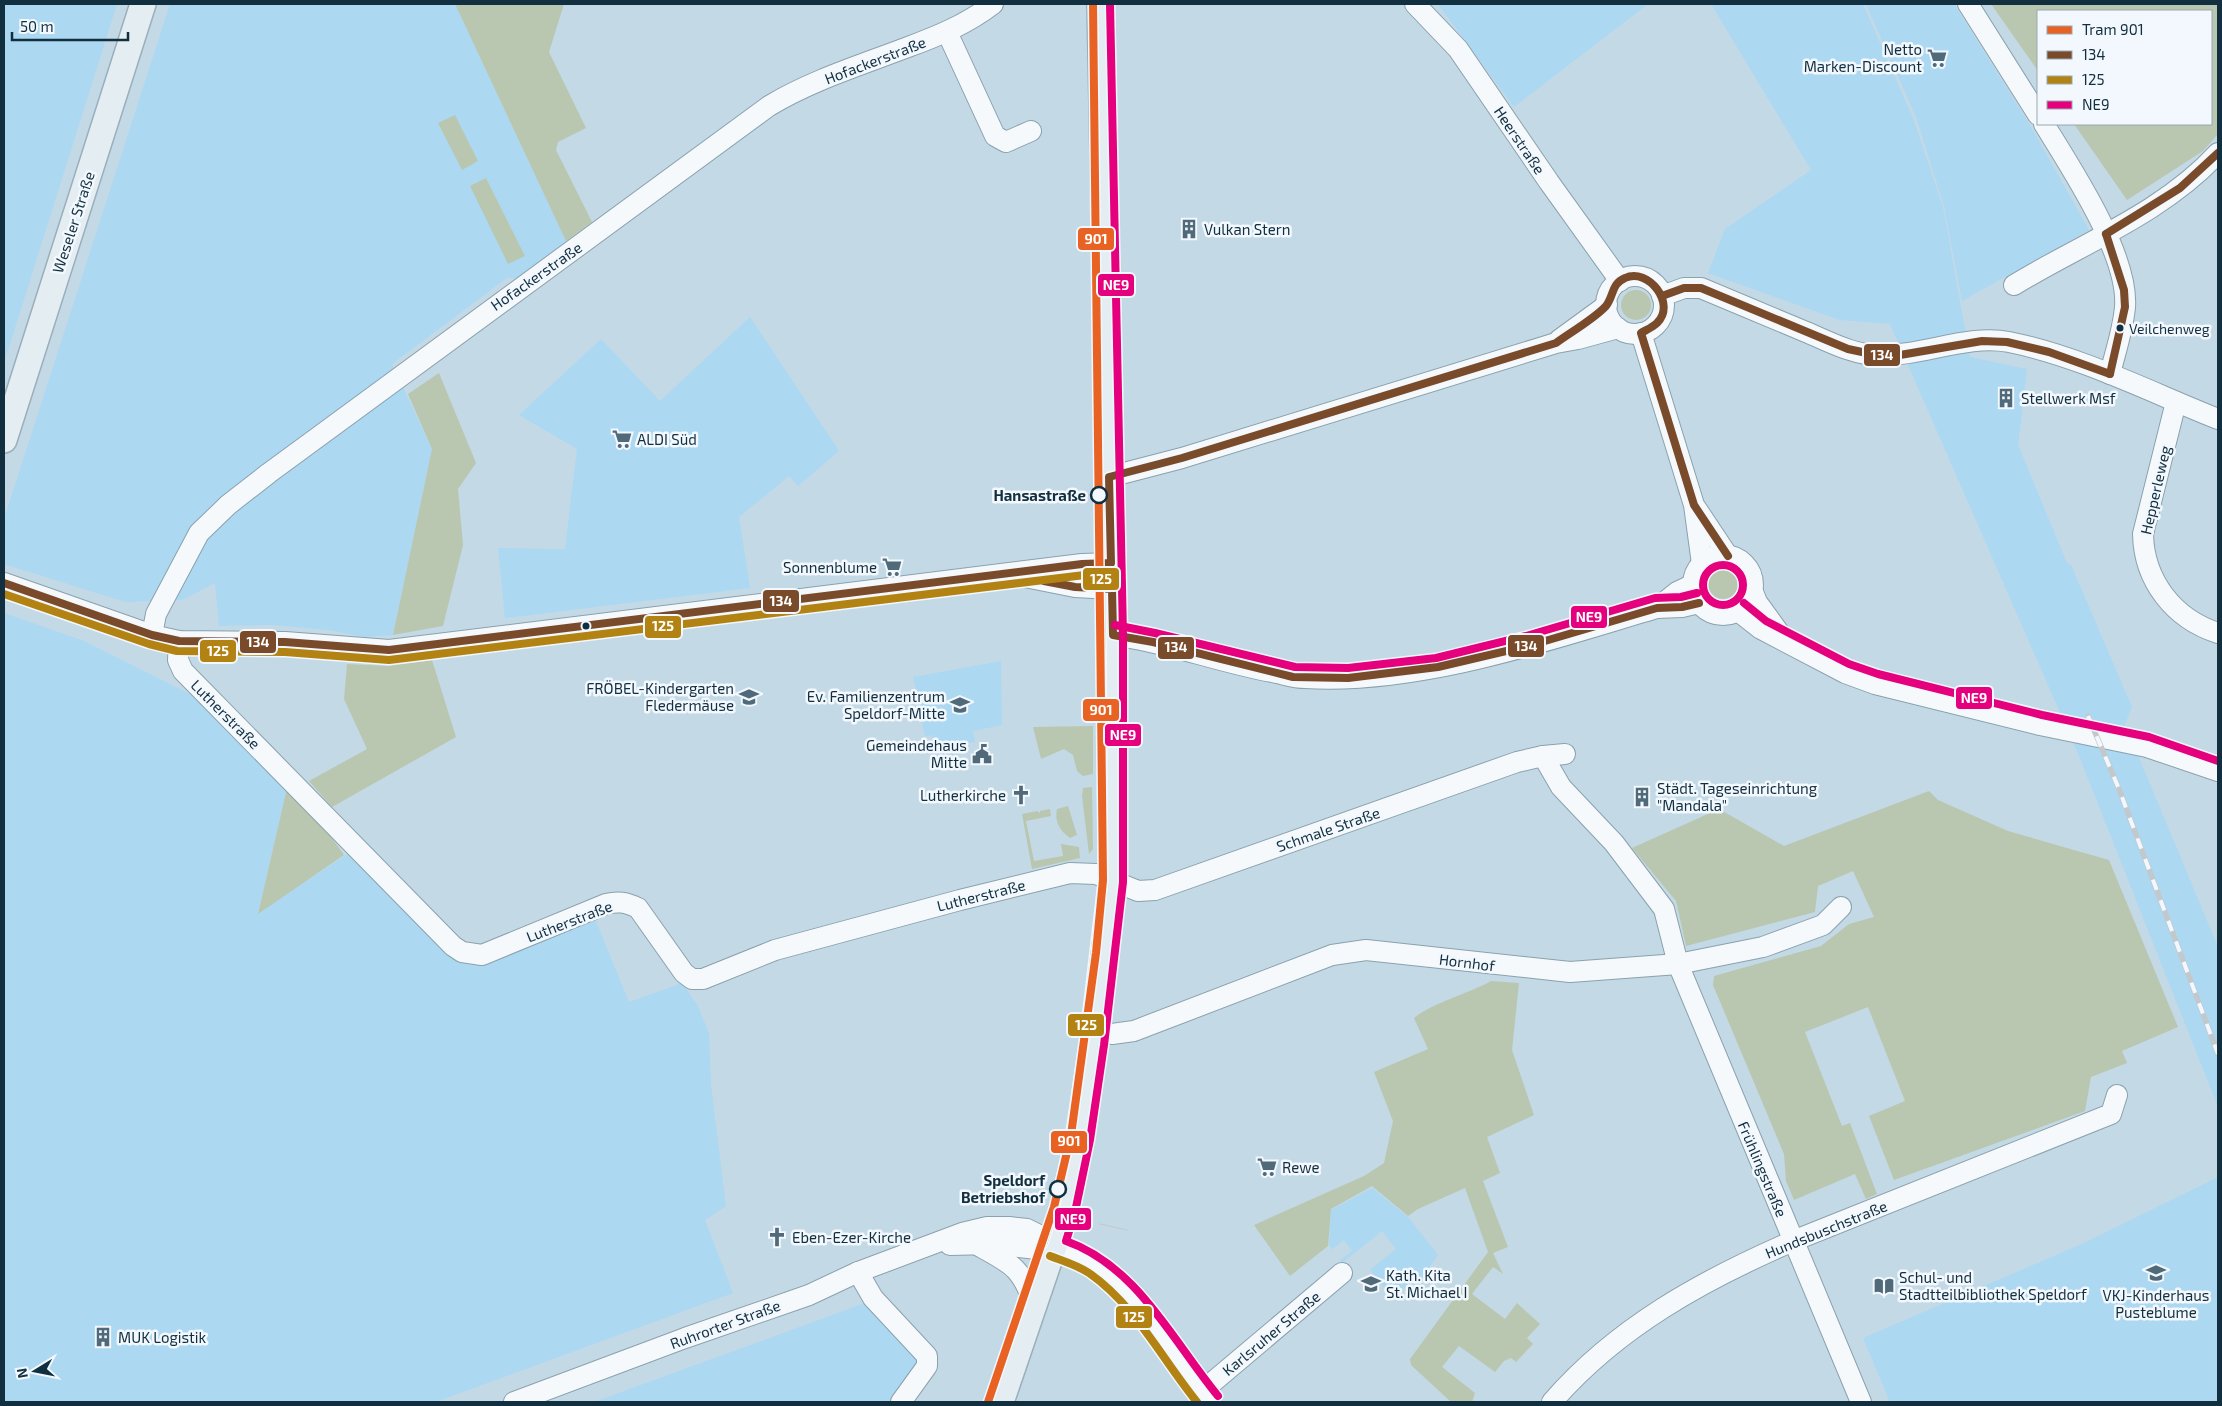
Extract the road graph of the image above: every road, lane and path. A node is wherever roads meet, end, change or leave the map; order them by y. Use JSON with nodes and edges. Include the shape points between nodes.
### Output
{"nodes":[{"id":1,"x":143,"y":4,"type":"edge"},
{"id":2,"x":993,"y":4,"type":"edge"},
{"id":3,"x":1100,"y":4,"type":"edge"},
{"id":4,"x":1415,"y":4,"type":"edge"},
{"id":5,"x":1968,"y":4,"type":"edge"},
{"id":6,"x":947,"y":32,"type":"junction"},
{"id":7,"x":2037,"y":113,"type":"edge"},
{"id":8,"x":2045,"y":125,"type":"edge"},
{"id":9,"x":1031,"y":131,"type":"dead end"},
{"id":10,"x":2218,"y":153,"type":"edge"},
{"id":11,"x":2106,"y":234,"type":"junction"},
{"id":12,"x":1620,"y":281,"type":"junction"},
{"id":13,"x":2014,"y":285,"type":"dead end"},
{"id":14,"x":1662,"y":296,"type":"junction"},
{"id":15,"x":1607,"y":305,"type":"junction"},
{"id":16,"x":1618,"y":328,"type":"junction"},
{"id":17,"x":1641,"y":333,"type":"junction"},
{"id":18,"x":1556,"y":342,"type":"junction"},
{"id":19,"x":2110,"y":374,"type":"junction"},
{"id":20,"x":2176,"y":402,"type":"junction"},
{"id":21,"x":2218,"y":419,"type":"edge"},
{"id":22,"x":4,"y":440,"type":"edge"},
{"id":23,"x":1109,"y":476,"type":"junction"},
{"id":24,"x":1694,"y":505,"type":"junction"},
{"id":25,"x":1728,"y":556,"type":"junction"},
{"id":26,"x":1111,"y":563,"type":"junction"},
{"id":27,"x":1702,"y":564,"type":"junction"},
{"id":28,"x":1010,"y":574,"type":"junction"},
{"id":29,"x":4,"y":583,"type":"edge"},
{"id":30,"x":1112,"y":589,"type":"junction"},
{"id":31,"x":1753,"y":592,"type":"junction"},
{"id":32,"x":1696,"y":594,"type":"junction"},
{"id":33,"x":1738,"y":611,"type":"junction"},
{"id":34,"x":2218,"y":633,"type":"edge"},
{"id":35,"x":1113,"y":634,"type":"junction"},
{"id":36,"x":152,"y":635,"type":"junction"},
{"id":37,"x":1784,"y":640,"type":"junction"},
{"id":38,"x":179,"y":641,"type":"junction"},
{"id":39,"x":1565,"y":754,"type":"dead end"},
{"id":40,"x":1543,"y":756,"type":"junction"},
{"id":41,"x":2218,"y":771,"type":"edge"},
{"id":42,"x":1113,"y":882,"type":"junction"},
{"id":43,"x":1841,"y":907,"type":"dead end"},
{"id":44,"x":1678,"y":964,"type":"junction"},
{"id":45,"x":1096,"y":1031,"type":"junction"},
{"id":46,"x":2117,"y":1095,"type":"dead end"},
{"id":47,"x":1793,"y":1241,"type":"junction"},
{"id":48,"x":975,"y":1244,"type":"junction"},
{"id":49,"x":935,"y":1245,"type":"junction"},
{"id":50,"x":1053,"y":1247,"type":"junction"},
{"id":51,"x":858,"y":1272,"type":"junction"},
{"id":52,"x":1342,"y":1273,"type":"dead end"},
{"id":53,"x":1034,"y":1305,"type":"junction"},
{"id":54,"x":1205,"y":1397,"type":"edge"},
{"id":55,"x":514,"y":1402,"type":"edge"},
{"id":56,"x":901,"y":1402,"type":"edge"},
{"id":57,"x":1001,"y":1402,"type":"edge"},
{"id":58,"x":1552,"y":1402,"type":"edge"},
{"id":59,"x":1861,"y":1402,"type":"edge"}],
"edges":[{"from":1,"to":22,"type":"main road","name":"Weseler Straße"},
{"from":2,"to":6,"type":"street","name":"Hofackerstraße","via":[[980,15]]},
{"from":3,"to":23,"type":"main road"},
{"from":4,"to":12,"type":"street","name":"Heerstraße","via":[[1458,49]]},
{"from":5,"to":7,"type":"street"},
{"from":6,"to":9,"type":"street","via":[[995,136],[1006,142]]},
{"from":6,"to":36,"type":"street","name":"Hofackerstraße","via":[[796,90],[769,106],[269,473],[199,533],[156,614]]},
{"from":8,"to":11,"type":"street","via":[[2095,208]]},
{"from":10,"to":11,"type":"street","via":[[2200,173],[2177,190]]},
{"from":11,"to":13,"type":"street"},
{"from":11,"to":19,"type":"street","via":[[2124,290],[2125,307]]},
{"from":12,"to":14,"type":"street","via":[[1636,276],[1645,278]]},
{"from":12,"to":15,"type":"street","via":[[1613,287]]},
{"from":14,"to":17,"type":"street","via":[[1661,319]]},
{"from":14,"to":19,"type":"street","via":[[1684,288],[1701,288],[1848,349],[1876,356],[1982,341],[2007,342],[2049,352]]},
{"from":15,"to":16,"type":"street","via":[[1608,314]]},
{"from":15,"to":18,"type":"street"},
{"from":16,"to":17,"type":"street"},
{"from":16,"to":18,"type":"street"},
{"from":17,"to":24,"type":"street"},
{"from":18,"to":23,"type":"street","via":[[1182,458]]},
{"from":19,"to":20,"type":"street"},
{"from":20,"to":21,"type":"street"},
{"from":20,"to":34,"type":"street","name":"Hepperleweg","via":[[2143,534],[2143,555],[2166,598],[2182,614],[2203,628]]},
{"from":23,"to":26,"type":"main road"},
{"from":24,"to":25,"type":"street"},
{"from":24,"to":27,"type":"street"},
{"from":25,"to":27,"type":"street","via":[[1719,556]]},
{"from":25,"to":31,"type":"street","via":[[1736,558],[1748,569]]},
{"from":26,"to":28,"type":"street"},
{"from":26,"to":30,"type":"main road"},
{"from":27,"to":32,"type":"street"},
{"from":28,"to":30,"type":"street","via":[[1075,587]]},
{"from":28,"to":38,"type":"street","via":[[389,650],[285,642]]},
{"from":29,"to":36,"type":"street"},
{"from":30,"to":35,"type":"main road"},
{"from":31,"to":33,"type":"street"},
{"from":31,"to":37,"type":"street"},
{"from":32,"to":33,"type":"street","via":[[1713,613]]},
{"from":32,"to":35,"type":"street","via":[[1677,592],[1657,608],[1480,659],[1399,673],[1340,678],[1304,678],[1244,667]]},
{"from":33,"to":37,"type":"street"},
{"from":35,"to":42,"type":"main road"},
{"from":36,"to":38,"type":"street"},
{"from":37,"to":41,"type":"street","via":[[1845,673],[1875,684],[2022,721],[2138,745]]},
{"from":38,"to":42,"type":"street","name":"Lutherstraße","via":[[178,660],[183,671],[462,952],[482,955],[606,904],[628,903],[638,908],[684,973],[692,979],[703,979],[784,948],[1070,873],[1096,874]]},
{"from":39,"to":40,"type":"street","name":"Schmale Straße"},
{"from":40,"to":42,"type":"street","name":"Schmale Straße","via":[[1517,762],[1155,890],[1138,891]]},
{"from":40,"to":44,"type":"street","via":[[1560,787],[1614,843],[1664,909]]},
{"from":42,"to":45,"type":"main road"},
{"from":43,"to":44,"type":"street","name":"Hornhof","via":[[1822,925],[1763,947]]},
{"from":44,"to":45,"type":"street","name":"Hornhof","via":[[1570,972],[1366,950],[1349,951],[1134,1031],[1120,1034]]},
{"from":44,"to":47,"type":"street","name":"Frühlingstraße"},
{"from":45,"to":50,"type":"main road","via":[[1074,1173]]},
{"from":46,"to":47,"type":"street","name":"Hundsbuschstraße","via":[[2111,1114]]},
{"from":47,"to":58,"type":"street","name":"Hundsbuschstraße","via":[[1677,1298],[1589,1362]]},
{"from":47,"to":59,"type":"street","name":"Frühlingstraße"},
{"from":48,"to":49,"type":"street","name":"Ruhrorter Straße"},
{"from":48,"to":50,"type":"street","name":"Ruhrorter Straße","via":[[1037,1249]]},
{"from":48,"to":53,"type":"street","name":"Ruhrorter Straße","via":[[1018,1270]]},
{"from":49,"to":50,"type":"street","name":"Ruhrorter Straße","via":[[962,1233],[987,1227],[1009,1227],[1027,1229]]},
{"from":49,"to":51,"type":"street","name":"Ruhrorter Straße"},
{"from":50,"to":53,"type":"main road"},
{"from":50,"to":54,"type":"street","name":"Karlsruher Straße","via":[[1094,1265],[1118,1286]]},
{"from":51,"to":55,"type":"street","name":"Ruhrorter Straße","via":[[809,1295]]},
{"from":51,"to":56,"type":"street","via":[[873,1298],[927,1356],[927,1366]]},
{"from":52,"to":54,"type":"street","name":"Karlsruher Straße"},
{"from":53,"to":57,"type":"main road"}]}
